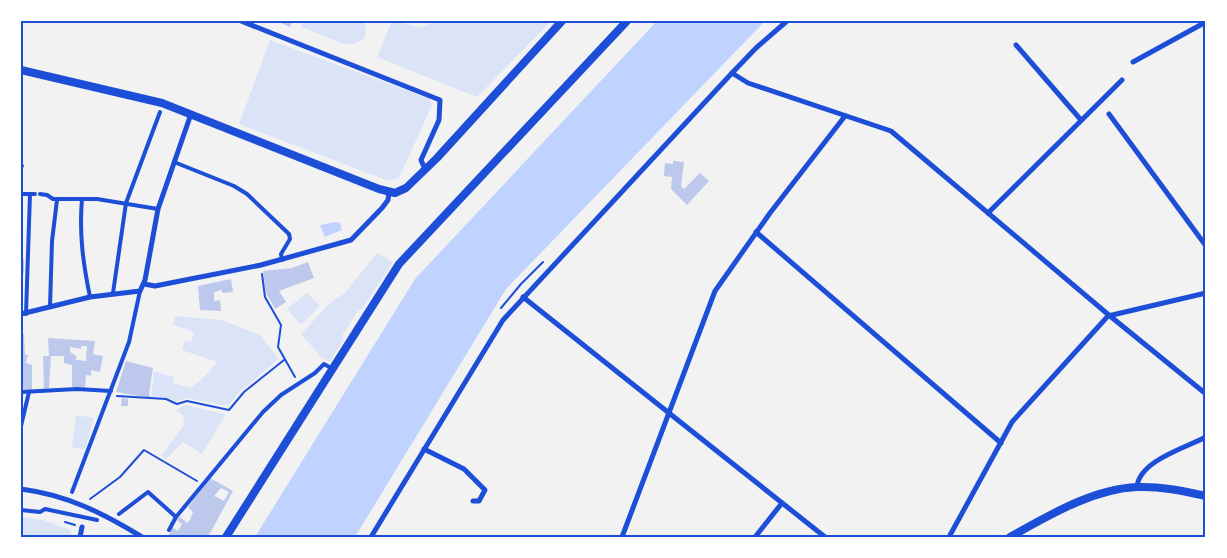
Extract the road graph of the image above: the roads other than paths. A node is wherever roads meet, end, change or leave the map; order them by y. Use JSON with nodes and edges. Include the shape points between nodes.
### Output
{"nodes":[{"id":1,"x":241,"y":21,"type":"edge"},
{"id":2,"x":562,"y":21,"type":"edge"},
{"id":3,"x":627,"y":21,"type":"edge"},
{"id":4,"x":787,"y":21,"type":"edge"},
{"id":5,"x":251,"y":23,"type":"edge"},
{"id":6,"x":1206,"y":26,"type":"edge"},
{"id":7,"x":1016,"y":45,"type":"dead end"},
{"id":8,"x":1133,"y":62,"type":"dead end"},
{"id":9,"x":21,"y":70,"type":"edge"},
{"id":10,"x":732,"y":73,"type":"junction"},
{"id":11,"x":1122,"y":80,"type":"dead end"},
{"id":12,"x":160,"y":112,"type":"dead end"},
{"id":13,"x":191,"y":114,"type":"junction"},
{"id":14,"x":1109,"y":114,"type":"dead end"},
{"id":15,"x":845,"y":116,"type":"junction"},
{"id":16,"x":1080,"y":120,"type":"junction"},
{"id":17,"x":174,"y":162,"type":"junction"},
{"id":18,"x":425,"y":169,"type":"junction"},
{"id":19,"x":389,"y":192,"type":"junction"},
{"id":20,"x":21,"y":194,"type":"edge"},
{"id":21,"x":35,"y":194,"type":"junction"},
{"id":22,"x":82,"y":199,"type":"junction"},
{"id":23,"x":55,"y":200,"type":"junction"},
{"id":24,"x":126,"y":203,"type":"junction"},
{"id":25,"x":158,"y":209,"type":"junction"},
{"id":26,"x":988,"y":213,"type":"junction"},
{"id":27,"x":756,"y":232,"type":"junction"},
{"id":28,"x":1206,"y":246,"type":"edge"},
{"id":29,"x":282,"y":260,"type":"junction"},
{"id":30,"x":144,"y":284,"type":"junction"},
{"id":31,"x":140,"y":291,"type":"junction"},
{"id":32,"x":113,"y":293,"type":"junction"},
{"id":33,"x":1206,"y":293,"type":"edge"},
{"id":34,"x":90,"y":296,"type":"junction"},
{"id":35,"x":523,"y":297,"type":"junction"},
{"id":36,"x":50,"y":307,"type":"junction"},
{"id":37,"x":24,"y":314,"type":"edge"},
{"id":38,"x":1110,"y":316,"type":"junction"},
{"id":39,"x":332,"y":368,"type":"junction"},
{"id":40,"x":21,"y":392,"type":"edge"},
{"id":41,"x":29,"y":392,"type":"junction"},
{"id":42,"x":110,"y":393,"type":"junction"},
{"id":43,"x":1206,"y":394,"type":"edge"},
{"id":44,"x":668,"y":413,"type":"junction"},
{"id":45,"x":21,"y":426,"type":"edge"},
{"id":46,"x":1206,"y":437,"type":"edge"},
{"id":47,"x":1001,"y":443,"type":"junction"},
{"id":48,"x":424,"y":449,"type":"junction"},
{"id":49,"x":1137,"y":487,"type":"junction"},
{"id":50,"x":21,"y":489,"type":"edge"},
{"id":51,"x":72,"y":492,"type":"dead end"},
{"id":52,"x":1206,"y":496,"type":"edge"},
{"id":53,"x":473,"y":501,"type":"dead end"},
{"id":54,"x":782,"y":503,"type":"junction"},
{"id":55,"x":21,"y":510,"type":"edge"},
{"id":56,"x":40,"y":512,"type":"junction"},
{"id":57,"x":119,"y":514,"type":"dead end"},
{"id":58,"x":46,"y":517,"type":"dead end"},
{"id":59,"x":176,"y":517,"type":"junction"},
{"id":60,"x":97,"y":520,"type":"dead end"},
{"id":61,"x":82,"y":527,"type":"dead end"},
{"id":62,"x":169,"y":530,"type":"dead end"},
{"id":63,"x":80,"y":537,"type":"edge"},
{"id":64,"x":142,"y":537,"type":"edge"},
{"id":65,"x":226,"y":537,"type":"edge"},
{"id":66,"x":371,"y":537,"type":"edge"},
{"id":67,"x":622,"y":537,"type":"edge"},
{"id":68,"x":754,"y":537,"type":"edge"},
{"id":69,"x":825,"y":537,"type":"edge"},
{"id":70,"x":949,"y":537,"type":"edge"},
{"id":71,"x":1010,"y":537,"type":"edge"}],
"edges":[{"from":1,"to":5,"type":"street"},
{"from":2,"to":18,"type":"main road"},
{"from":3,"to":39,"type":"main road","via":[[414,246]]},
{"from":4,"to":10,"type":"street"},
{"from":5,"to":18,"type":"street","via":[[440,100],[440,120],[421,160]]},
{"from":6,"to":8,"type":"street","via":[[1204,23]]},
{"from":7,"to":16,"type":"street"},
{"from":9,"to":13,"type":"main road","via":[[129,94]]},
{"from":10,"to":15,"type":"street","via":[[748,84]]},
{"from":10,"to":35,"type":"street"},
{"from":11,"to":16,"type":"street"},
{"from":12,"to":24,"type":"street"},
{"from":13,"to":17,"type":"street"},
{"from":13,"to":19,"type":"main road"},
{"from":14,"to":28,"type":"street"},
{"from":15,"to":26,"type":"street","via":[[891,130]]},
{"from":15,"to":27,"type":"street"},
{"from":16,"to":26,"type":"street"},
{"from":17,"to":25,"type":"street"},
{"from":17,"to":29,"type":"street","via":[[247,194],[289,234],[290,239],[281,254]]},
{"from":18,"to":19,"type":"main road","via":[[400,192]]},
{"from":19,"to":29,"type":"street","via":[[382,208],[351,240]]},
{"from":20,"to":21,"type":"street"},
{"from":21,"to":23,"type":"street"},
{"from":21,"to":37,"type":"street"},
{"from":22,"to":23,"type":"street"},
{"from":22,"to":24,"type":"street"},
{"from":22,"to":34,"type":"street","via":[[79,228]]},
{"from":23,"to":36,"type":"street"},
{"from":24,"to":25,"type":"street"},
{"from":24,"to":32,"type":"street"},
{"from":25,"to":30,"type":"street"},
{"from":26,"to":38,"type":"street"},
{"from":27,"to":44,"type":"street","via":[[715,291]]},
{"from":27,"to":47,"type":"street"},
{"from":29,"to":30,"type":"street","via":[[155,286]]},
{"from":30,"to":31,"type":"street"},
{"from":31,"to":32,"type":"street"},
{"from":31,"to":42,"type":"street","via":[[128,342]]},
{"from":32,"to":34,"type":"street"},
{"from":33,"to":38,"type":"street"},
{"from":34,"to":36,"type":"street"},
{"from":35,"to":44,"type":"street"},
{"from":35,"to":48,"type":"street","via":[[503,320]]},
{"from":36,"to":37,"type":"street"},
{"from":38,"to":43,"type":"street"},
{"from":38,"to":47,"type":"street","via":[[1012,422]]},
{"from":39,"to":59,"type":"street","via":[[324,364],[263,412]]},
{"from":39,"to":65,"type":"main road"},
{"from":40,"to":41,"type":"street"},
{"from":41,"to":42,"type":"street","via":[[78,389]]},
{"from":41,"to":45,"type":"street"},
{"from":42,"to":51,"type":"street"},
{"from":44,"to":54,"type":"street"},
{"from":44,"to":67,"type":"street"},
{"from":46,"to":49,"type":"street","via":[[1148,466]]},
{"from":47,"to":70,"type":"street"},
{"from":48,"to":53,"type":"street","via":[[464,469],[485,490],[479,501]]},
{"from":48,"to":66,"type":"street"},
{"from":49,"to":52,"type":"main road"},
{"from":49,"to":71,"type":"main road","via":[[1097,495]]},
{"from":50,"to":64,"type":"street","via":[[61,496],[86,505]]},
{"from":54,"to":68,"type":"street"},
{"from":54,"to":69,"type":"street"},
{"from":55,"to":56,"type":"street"},
{"from":56,"to":58,"type":"street"},
{"from":56,"to":60,"type":"street","via":[[45,509]]},
{"from":57,"to":59,"type":"street","via":[[148,492]]},
{"from":59,"to":62,"type":"street"},
{"from":61,"to":63,"type":"street"}]}
